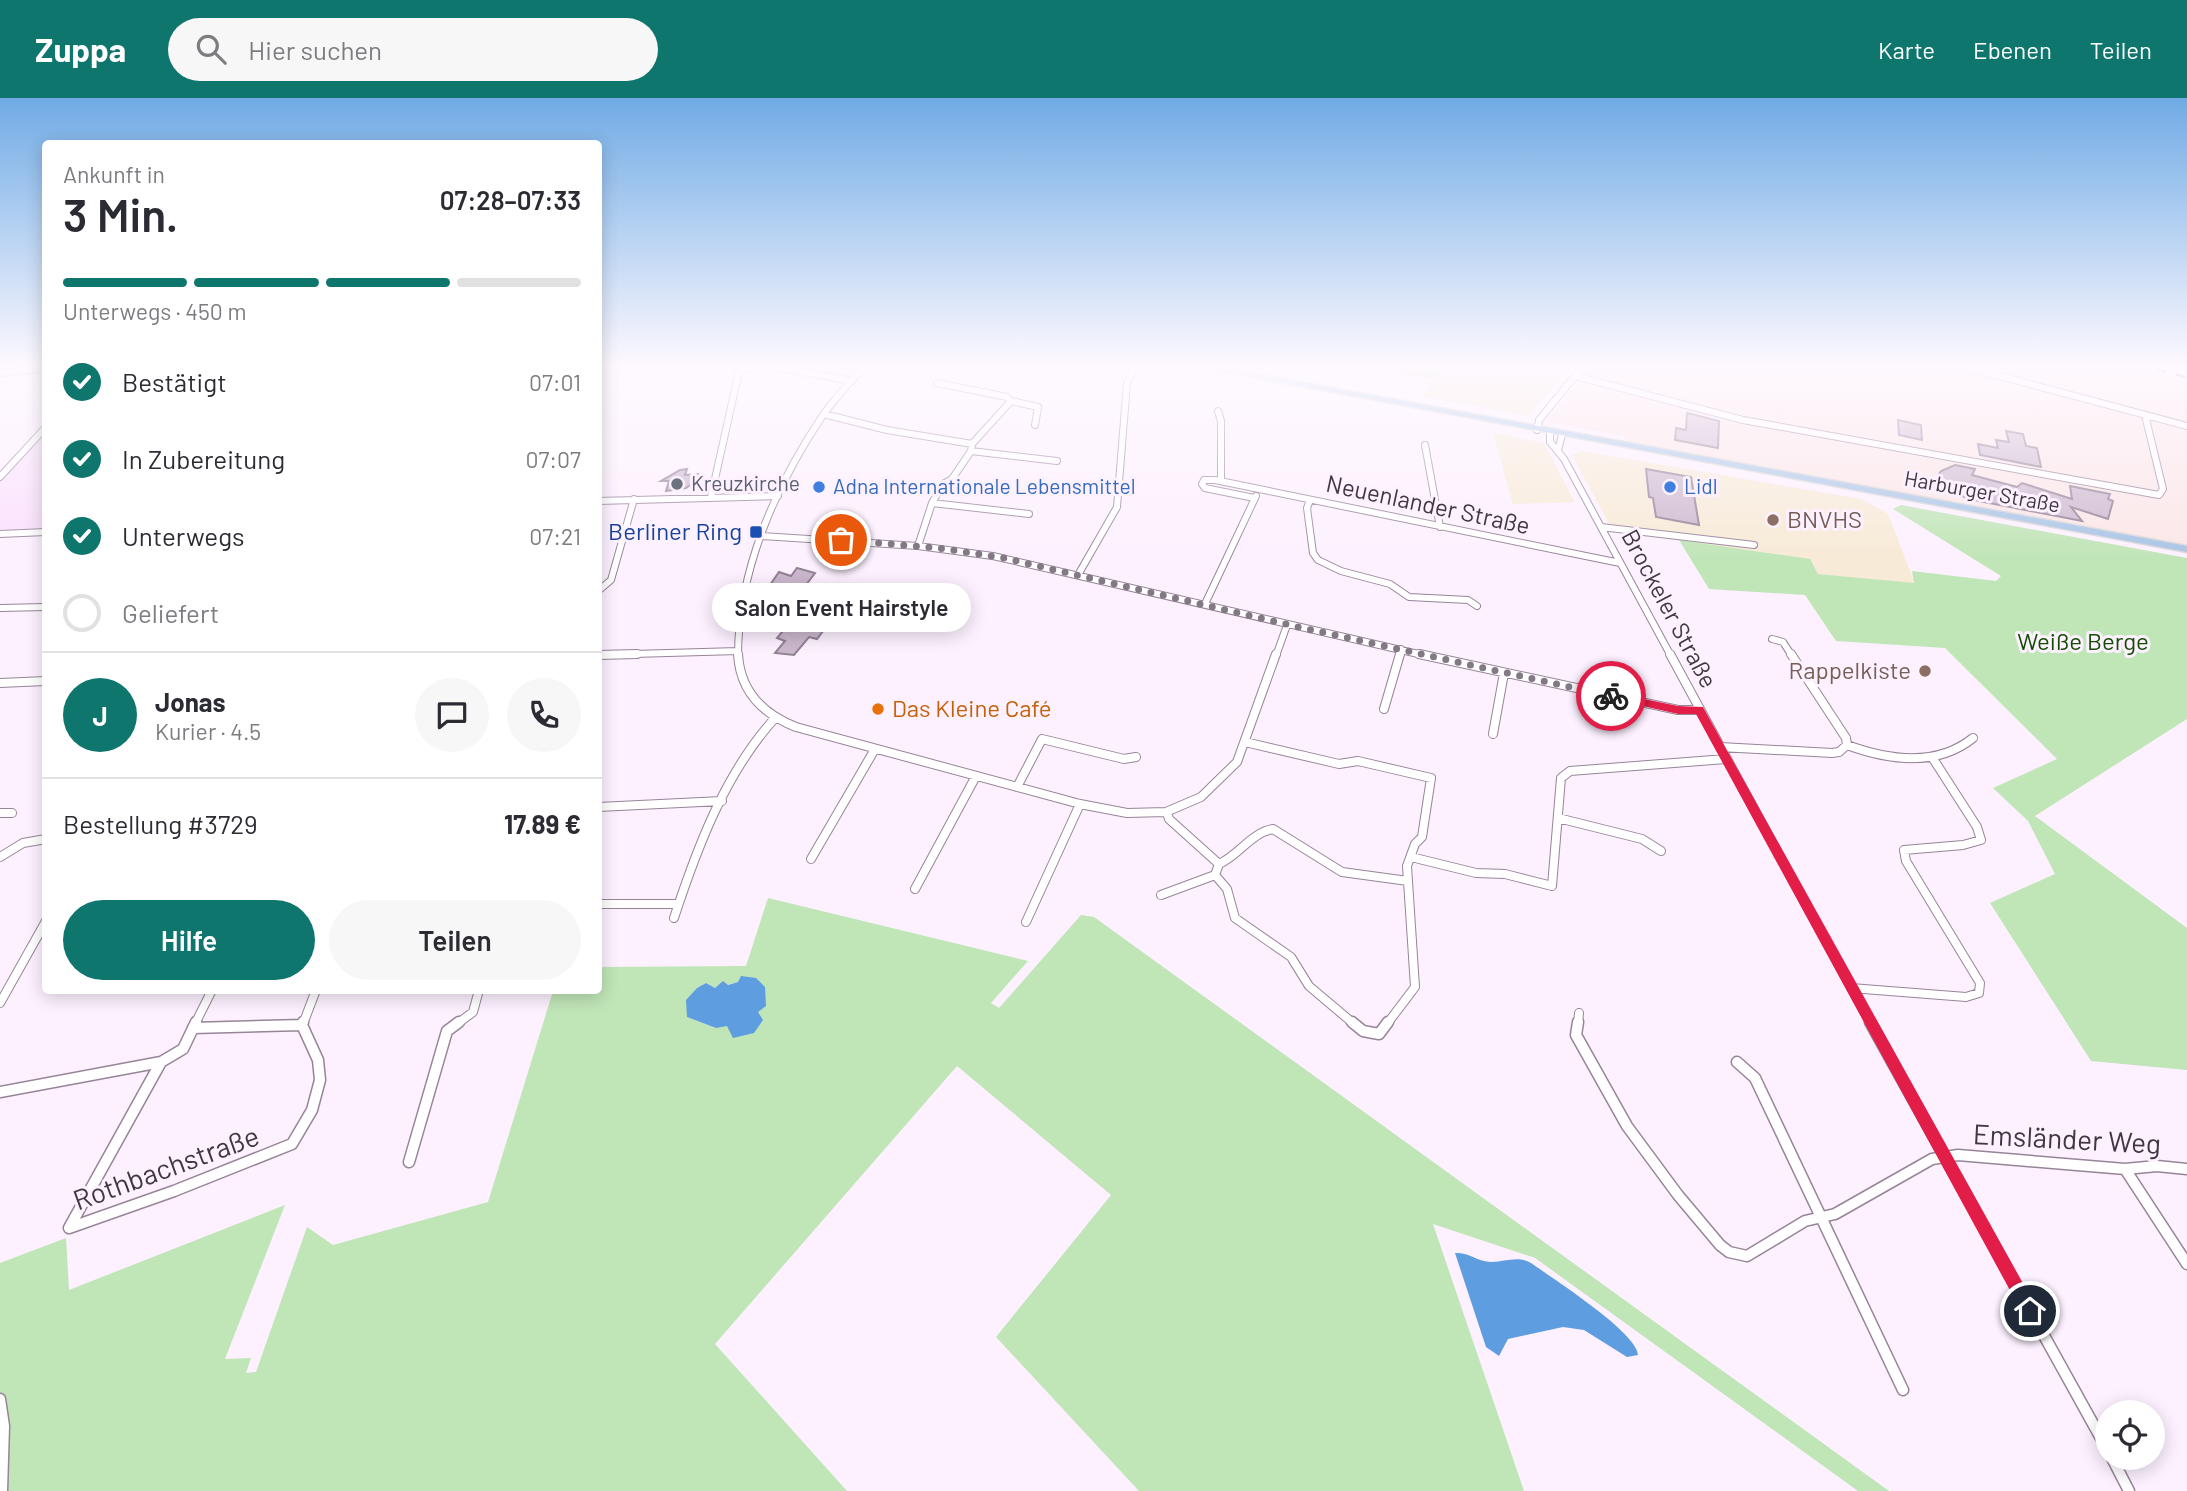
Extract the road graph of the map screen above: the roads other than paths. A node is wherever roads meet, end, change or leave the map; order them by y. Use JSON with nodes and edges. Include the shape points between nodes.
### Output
{"nodes":[{"id":1,"x":726,"y":430,"type":"edge"},
{"id":2,"x":815,"y":430,"type":"edge"},
{"id":3,"x":887,"y":430,"type":"edge"},
{"id":4,"x":985,"y":430,"type":"edge"},
{"id":5,"x":1123,"y":430,"type":"edge"},
{"id":6,"x":1221,"y":430,"type":"edge"},
{"id":7,"x":1536,"y":430,"type":"edge"},
{"id":8,"x":1799,"y":430,"type":"edge"},
{"id":9,"x":2149,"y":430,"type":"edge"},
{"id":10,"x":42,"y":433,"type":"edge"},
{"id":11,"x":1550,"y":433,"type":"junction"},
{"id":12,"x":1562,"y":435,"type":"junction"},
{"id":13,"x":1424,"y":445,"type":"dead end"},
{"id":14,"x":971,"y":448,"type":"junction"},
{"id":15,"x":1558,"y":450,"type":"junction"},
{"id":16,"x":1057,"y":461,"type":"dead end"},
{"id":17,"x":0,"y":477,"type":"edge"},
{"id":18,"x":1221,"y":481,"type":"junction"},
{"id":19,"x":1260,"y":490,"type":"junction"},
{"id":20,"x":778,"y":496,"type":"junction"},
{"id":21,"x":711,"y":497,"type":"junction"},
{"id":22,"x":1254,"y":498,"type":"junction"},
{"id":23,"x":634,"y":499,"type":"junction"},
{"id":24,"x":1310,"y":500,"type":"junction"},
{"id":25,"x":602,"y":501,"type":"edge"},
{"id":26,"x":932,"y":503,"type":"junction"},
{"id":27,"x":1029,"y":514,"type":"dead end"},
{"id":28,"x":1440,"y":527,"type":"junction"},
{"id":29,"x":1601,"y":527,"type":"junction"},
{"id":30,"x":42,"y":532,"type":"edge"},
{"id":31,"x":0,"y":534,"type":"edge"},
{"id":32,"x":761,"y":536,"type":"junction"},
{"id":33,"x":1754,"y":545,"type":"dead end"},
{"id":34,"x":918,"y":546,"type":"junction"},
{"id":35,"x":2187,"y":549,"type":"edge"},
{"id":36,"x":1620,"y":563,"type":"junction"},
{"id":37,"x":1078,"y":575,"type":"junction"},
{"id":38,"x":602,"y":588,"type":"edge"},
{"id":39,"x":1205,"y":604,"type":"junction"},
{"id":40,"x":1477,"y":606,"type":"dead end"},
{"id":41,"x":42,"y":607,"type":"edge"},
{"id":42,"x":0,"y":608,"type":"edge"},
{"id":43,"x":1287,"y":625,"type":"junction"},
{"id":44,"x":1772,"y":639,"type":"dead end"},
{"id":45,"x":1401,"y":649,"type":"junction"},
{"id":46,"x":738,"y":650,"type":"junction"},
{"id":47,"x":602,"y":655,"type":"edge"},
{"id":48,"x":1504,"y":673,"type":"junction"},
{"id":49,"x":42,"y":681,"type":"edge"},
{"id":50,"x":0,"y":683,"type":"edge"},
{"id":51,"x":1384,"y":709,"type":"dead end"},
{"id":52,"x":1700,"y":710,"type":"junction"},
{"id":53,"x":775,"y":718,"type":"junction"},
{"id":54,"x":1493,"y":734,"type":"dead end"},
{"id":55,"x":1973,"y":738,"type":"dead end"},
{"id":56,"x":1245,"y":742,"type":"junction"},
{"id":57,"x":1847,"y":745,"type":"junction"},
{"id":58,"x":1720,"y":747,"type":"junction"},
{"id":59,"x":875,"y":749,"type":"junction"},
{"id":60,"x":1136,"y":757,"type":"dead end"},
{"id":61,"x":1932,"y":757,"type":"junction"},
{"id":62,"x":1727,"y":759,"type":"junction"},
{"id":63,"x":976,"y":776,"type":"junction"},
{"id":64,"x":1017,"y":787,"type":"junction"},
{"id":65,"x":722,"y":801,"type":"junction"},
{"id":66,"x":1080,"y":804,"type":"junction"},
{"id":67,"x":602,"y":807,"type":"edge"},
{"id":68,"x":0,"y":813,"type":"edge"},
{"id":69,"x":12,"y":813,"type":"dead end"},
{"id":70,"x":1167,"y":813,"type":"junction"},
{"id":71,"x":1558,"y":818,"type":"junction"},
{"id":72,"x":42,"y":840,"type":"edge"},
{"id":73,"x":1661,"y":851,"type":"dead end"},
{"id":74,"x":0,"y":857,"type":"edge"},
{"id":75,"x":1411,"y":857,"type":"junction"},
{"id":76,"x":811,"y":859,"type":"dead end"},
{"id":77,"x":1219,"y":864,"type":"junction"},
{"id":78,"x":1215,"y":875,"type":"junction"},
{"id":79,"x":1408,"y":881,"type":"junction"},
{"id":80,"x":915,"y":888,"type":"dead end"},
{"id":81,"x":1161,"y":895,"type":"dead end"},
{"id":82,"x":602,"y":904,"type":"edge"},
{"id":83,"x":678,"y":904,"type":"junction"},
{"id":84,"x":674,"y":918,"type":"dead end"},
{"id":85,"x":1026,"y":922,"type":"dead end"},
{"id":86,"x":41,"y":936,"type":"edge"},
{"id":87,"x":1852,"y":988,"type":"junction"},
{"id":88,"x":210,"y":994,"type":"edge"},
{"id":89,"x":314,"y":994,"type":"edge"},
{"id":90,"x":478,"y":994,"type":"edge"},
{"id":91,"x":0,"y":1003,"type":"edge"},
{"id":92,"x":1579,"y":1013,"type":"dead end"},
{"id":93,"x":302,"y":1025,"type":"junction"},
{"id":94,"x":193,"y":1028,"type":"junction"},
{"id":95,"x":161,"y":1062,"type":"junction"},
{"id":96,"x":1737,"y":1062,"type":"dead end"},
{"id":97,"x":0,"y":1091,"type":"edge"},
{"id":98,"x":1944,"y":1157,"type":"junction"},
{"id":99,"x":409,"y":1162,"type":"dead end"},
{"id":100,"x":2125,"y":1169,"type":"junction"},
{"id":101,"x":2187,"y":1169,"type":"edge"},
{"id":102,"x":1821,"y":1218,"type":"junction"},
{"id":103,"x":2187,"y":1264,"type":"edge"},
{"id":104,"x":1903,"y":1390,"type":"dead end"},
{"id":105,"x":0,"y":1399,"type":"edge"},
{"id":106,"x":2095,"y":1428,"type":"edge"},
{"id":107,"x":2118,"y":1470,"type":"edge"},
{"id":108,"x":2,"y":1491,"type":"edge"},
{"id":109,"x":2129,"y":1491,"type":"edge"}],
"edges":[{"from":1,"to":21,"type":"street"},
{"from":2,"to":20,"type":"street"},
{"from":3,"to":14,"type":"street"},
{"from":4,"to":14,"type":"street"},
{"from":5,"to":37,"type":"street","via":[[1117,507]]},
{"from":6,"to":18,"type":"street"},
{"from":7,"to":11,"type":"main road","name":"Harburger Straße"},
{"from":8,"to":9,"type":"street","via":[[2159,495],[2163,489]]},
{"from":10,"to":17,"type":"street"},
{"from":11,"to":12,"type":"main road","name":"Harburger Straße"},
{"from":11,"to":15,"type":"street","name":"Brockeler Straße","via":[[1550,442]]},
{"from":12,"to":15,"type":"street"},
{"from":12,"to":35,"type":"main road","name":"Harburger Straße"},
{"from":13,"to":28,"type":"street"},
{"from":14,"to":16,"type":"street"},
{"from":14,"to":26,"type":"street"},
{"from":15,"to":29,"type":"street","name":"Brockeler Straße"},
{"from":18,"to":19,"type":"street","name":"Neuenlander Straße"},
{"from":18,"to":22,"type":"street","via":[[1204,480],[1202,484]]},
{"from":19,"to":22,"type":"street"},
{"from":19,"to":24,"type":"street","name":"Neuenlander Straße"},
{"from":20,"to":21,"type":"street"},
{"from":20,"to":32,"type":"street"},
{"from":21,"to":23,"type":"street"},
{"from":22,"to":39,"type":"street"},
{"from":23,"to":25,"type":"street"},
{"from":23,"to":38,"type":"street","via":[[611,580]]},
{"from":24,"to":28,"type":"street","name":"Neuenlander Straße"},
{"from":24,"to":40,"type":"street","via":[[1307,508],[1318,560],[1390,584],[1409,597],[1468,600]]},
{"from":26,"to":27,"type":"street"},
{"from":26,"to":34,"type":"street"},
{"from":28,"to":36,"type":"street","name":"Neuenlander Straße"},
{"from":29,"to":33,"type":"street"},
{"from":29,"to":36,"type":"street","name":"Brockeler Straße"},
{"from":30,"to":31,"type":"street"},
{"from":32,"to":34,"type":"street"},
{"from":32,"to":46,"type":"street","via":[[741,605]]},
{"from":34,"to":37,"type":"street","via":[[993,556]]},
{"from":36,"to":52,"type":"street","name":"Brockeler Straße"},
{"from":37,"to":39,"type":"street"},
{"from":39,"to":43,"type":"street"},
{"from":41,"to":42,"type":"street"},
{"from":43,"to":45,"type":"street"},
{"from":43,"to":56,"type":"street"},
{"from":44,"to":57,"type":"street","via":[[1783,642]]},
{"from":45,"to":48,"type":"street"},
{"from":45,"to":51,"type":"street"},
{"from":46,"to":47,"type":"street"},
{"from":46,"to":53,"type":"street","via":[[746,687]]},
{"from":48,"to":52,"type":"street","via":[[1678,710]]},
{"from":48,"to":54,"type":"street"},
{"from":49,"to":50,"type":"street"},
{"from":52,"to":58,"type":"street","name":"Brockeler Straße"},
{"from":53,"to":59,"type":"street"},
{"from":53,"to":65,"type":"street","via":[[762,730]]},
{"from":55,"to":61,"type":"street","via":[[1965,746]]},
{"from":56,"to":70,"type":"street","via":[[1237,762],[1213,788]]},
{"from":56,"to":75,"type":"street","via":[[1339,764],[1358,761],[1431,778],[1422,836]]},
{"from":57,"to":58,"type":"street","via":[[1832,753]]},
{"from":57,"to":61,"type":"street","via":[[1876,756]]},
{"from":58,"to":62,"type":"street","name":"Brockeler Straße"},
{"from":59,"to":63,"type":"street"},
{"from":59,"to":76,"type":"street"},
{"from":60,"to":64,"type":"street","via":[[1124,759],[1042,739]]},
{"from":61,"to":87,"type":"street","via":[[1981,840],[1904,850],[1906,861],[1980,984],[1979,993],[1966,997]]},
{"from":62,"to":71,"type":"street","via":[[1570,771],[1561,778]]},
{"from":62,"to":87,"type":"street","name":"Brockeler Straße"},
{"from":63,"to":64,"type":"street"},
{"from":63,"to":80,"type":"street"},
{"from":64,"to":66,"type":"street"},
{"from":65,"to":67,"type":"street"},
{"from":65,"to":83,"type":"street"},
{"from":66,"to":70,"type":"street","via":[[1144,816]]},
{"from":66,"to":85,"type":"street"},
{"from":68,"to":69,"type":"street"},
{"from":70,"to":77,"type":"street"},
{"from":71,"to":73,"type":"street","via":[[1642,839]]},
{"from":71,"to":75,"type":"street","via":[[1552,886]]},
{"from":72,"to":74,"type":"street","via":[[23,843]]},
{"from":75,"to":79,"type":"street"},
{"from":77,"to":78,"type":"street"},
{"from":77,"to":79,"type":"street","via":[[1231,860],[1261,831],[1273,829],[1342,872]]},
{"from":78,"to":79,"type":"street","via":[[1227,889],[1235,918],[1291,957],[1309,986],[1363,1031],[1379,1034],[1415,987]]},
{"from":78,"to":81,"type":"street"},
{"from":82,"to":83,"type":"street"},
{"from":83,"to":84,"type":"street"},
{"from":86,"to":91,"type":"street"},
{"from":87,"to":98,"type":"street","name":"Brockeler Straße"},
{"from":88,"to":94,"type":"street"},
{"from":89,"to":93,"type":"street"},
{"from":90,"to":99,"type":"street","via":[[473,1012],[447,1031]]},
{"from":92,"to":102,"type":"street","via":[[1576,1035],[1609,1096],[1720,1245],[1747,1256],[1805,1221]]},
{"from":93,"to":94,"type":"street"},
{"from":93,"to":95,"type":"street","name":"Rothbachstraße","via":[[321,1074],[313,1106],[300,1137],[292,1144],[69,1228]]},
{"from":94,"to":95,"type":"street","via":[[183,1049]]},
{"from":95,"to":97,"type":"street"},
{"from":96,"to":102,"type":"street","via":[[1755,1079]]},
{"from":98,"to":100,"type":"street","name":"Emsländer Weg"},
{"from":98,"to":102,"type":"street","via":[[1932,1159]]},
{"from":98,"to":106,"type":"street","name":"Brockeler Straße"},
{"from":100,"to":101,"type":"street","name":"Emsländer Weg"},
{"from":100,"to":103,"type":"street"},
{"from":102,"to":104,"type":"street"},
{"from":105,"to":108,"type":"street"},
{"from":107,"to":109,"type":"street"}]}
